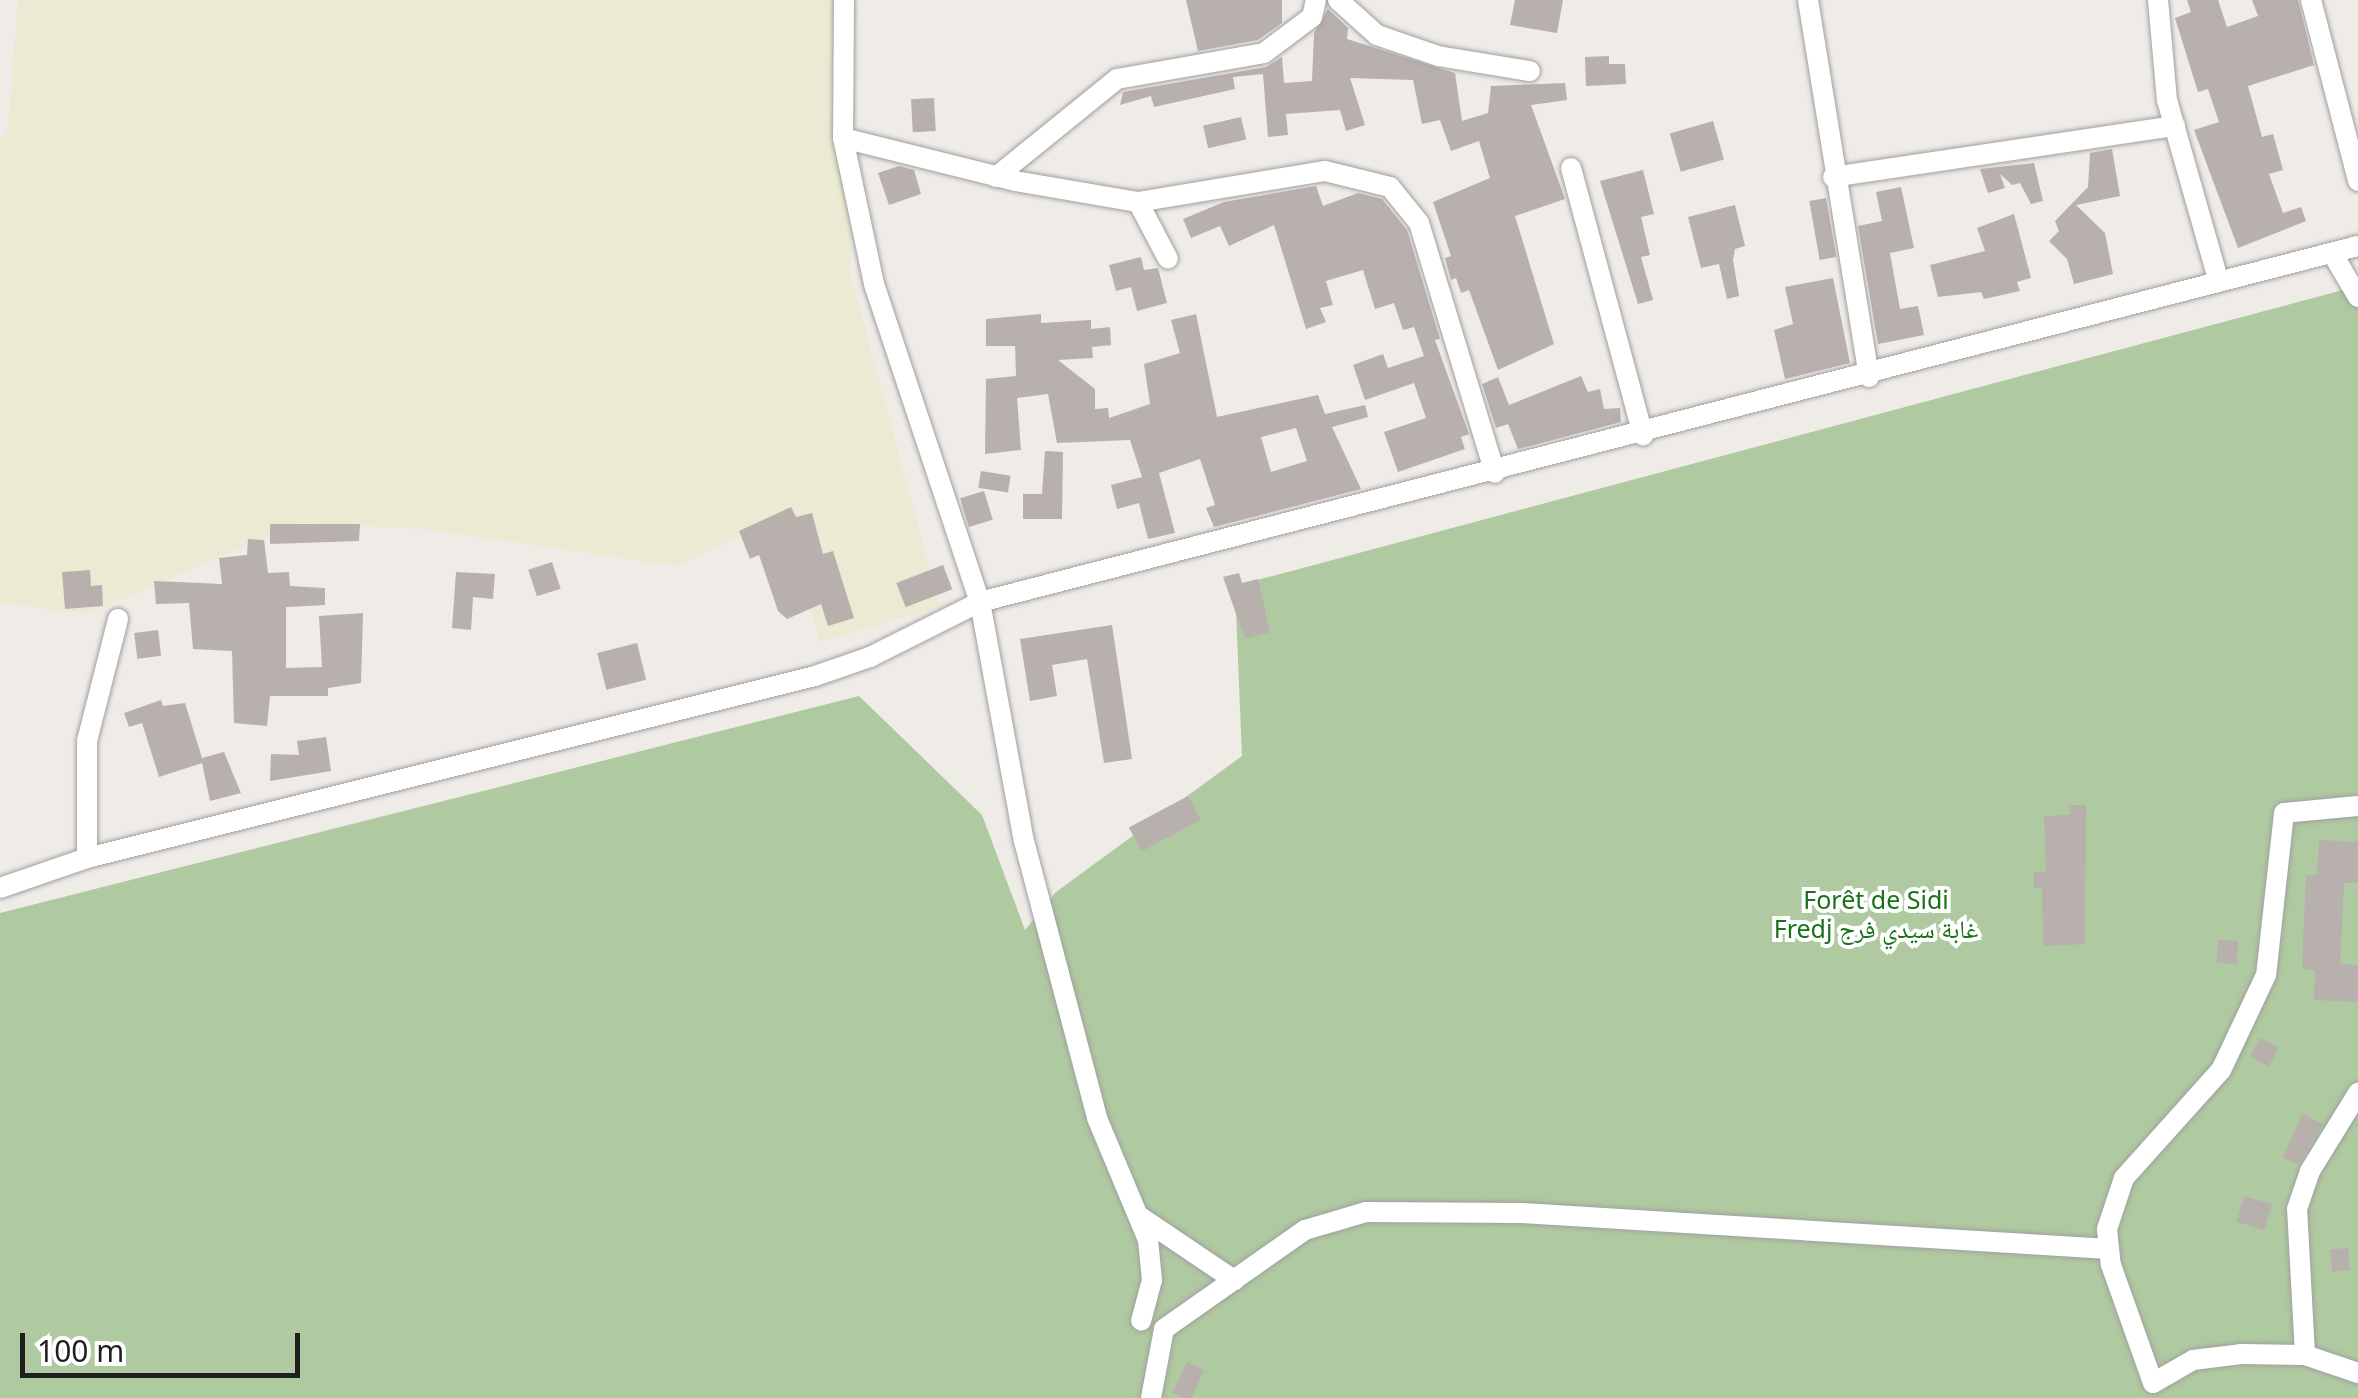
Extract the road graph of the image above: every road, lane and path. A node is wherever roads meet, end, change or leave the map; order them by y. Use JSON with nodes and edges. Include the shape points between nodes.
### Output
{"nodes":[{"id":1,"x":844,"y":0,"type":"edge"},
{"id":2,"x":1316,"y":0,"type":"edge"},
{"id":3,"x":1338,"y":0,"type":"edge"},
{"id":4,"x":1808,"y":0,"type":"edge"},
{"id":5,"x":2158,"y":0,"type":"edge"},
{"id":6,"x":2312,"y":0,"type":"edge"},
{"id":7,"x":1530,"y":71,"type":"dead end"},
{"id":8,"x":2175,"y":126,"type":"junction"},
{"id":9,"x":843,"y":138,"type":"junction"},
{"id":10,"x":1571,"y":168,"type":"dead end"},
{"id":11,"x":996,"y":176,"type":"junction"},
{"id":12,"x":1833,"y":176,"type":"junction"},
{"id":13,"x":2358,"y":181,"type":"edge"},
{"id":14,"x":1138,"y":202,"type":"junction"},
{"id":15,"x":2358,"y":246,"type":"edge"},
{"id":16,"x":2332,"y":252,"type":"junction"},
{"id":17,"x":1168,"y":259,"type":"dead end"},
{"id":18,"x":2219,"y":282,"type":"junction"},
{"id":19,"x":2358,"y":297,"type":"edge"},
{"id":20,"x":1869,"y":377,"type":"junction"},
{"id":21,"x":1643,"y":435,"type":"junction"},
{"id":22,"x":1496,"y":473,"type":"junction"},
{"id":23,"x":980,"y":602,"type":"junction"},
{"id":24,"x":118,"y":619,"type":"dead end"},
{"id":25,"x":2358,"y":806,"type":"edge"},
{"id":26,"x":87,"y":858,"type":"junction"},
{"id":27,"x":0,"y":888,"type":"edge"},
{"id":28,"x":2358,"y":1093,"type":"edge"},
{"id":29,"x":1138,"y":1216,"type":"junction"},
{"id":30,"x":2109,"y":1249,"type":"junction"},
{"id":31,"x":1234,"y":1280,"type":"junction"},
{"id":32,"x":1141,"y":1321,"type":"dead end"},
{"id":33,"x":2305,"y":1355,"type":"junction"},
{"id":34,"x":2358,"y":1374,"type":"edge"},
{"id":35,"x":2152,"y":1391,"type":"edge"},
{"id":36,"x":1151,"y":1398,"type":"edge"}],
"edges":[{"from":1,"to":9,"type":"street"},
{"from":2,"to":11,"type":"street","via":[[1312,16],[1264,52],[1116,79]]},
{"from":3,"to":7,"type":"street","via":[[1377,35],[1438,56]]},
{"from":4,"to":12,"type":"street"},
{"from":5,"to":8,"type":"street"},
{"from":6,"to":13,"type":"street"},
{"from":8,"to":12,"type":"street"},
{"from":8,"to":18,"type":"street"},
{"from":9,"to":11,"type":"street"},
{"from":9,"to":23,"type":"street","via":[[874,284]]},
{"from":10,"to":21,"type":"street"},
{"from":11,"to":14,"type":"street"},
{"from":12,"to":20,"type":"street"},
{"from":14,"to":17,"type":"street"},
{"from":14,"to":22,"type":"street","via":[[1325,171],[1390,187],[1418,224]]},
{"from":15,"to":16,"type":"street"},
{"from":16,"to":18,"type":"street"},
{"from":16,"to":19,"type":"street"},
{"from":18,"to":20,"type":"street"},
{"from":20,"to":21,"type":"street"},
{"from":21,"to":22,"type":"street"},
{"from":22,"to":23,"type":"street"},
{"from":23,"to":26,"type":"street","via":[[870,657],[815,676]]},
{"from":23,"to":29,"type":"street","via":[[1024,842],[1097,1118]]},
{"from":24,"to":26,"type":"street","via":[[87,742]]},
{"from":25,"to":30,"type":"street","via":[[2284,813],[2266,974],[2221,1070],[2124,1178],[2107,1229]]},
{"from":26,"to":27,"type":"street"},
{"from":28,"to":33,"type":"street","via":[[2310,1170],[2297,1209]]},
{"from":29,"to":31,"type":"street"},
{"from":29,"to":32,"type":"street","via":[[1153,1268]]},
{"from":30,"to":31,"type":"street","via":[[1522,1213],[1366,1212],[1305,1230]]},
{"from":30,"to":35,"type":"street"},
{"from":31,"to":36,"type":"street","via":[[1164,1330]]},
{"from":33,"to":34,"type":"street"},
{"from":33,"to":35,"type":"street","via":[[2193,1360]]}]}
